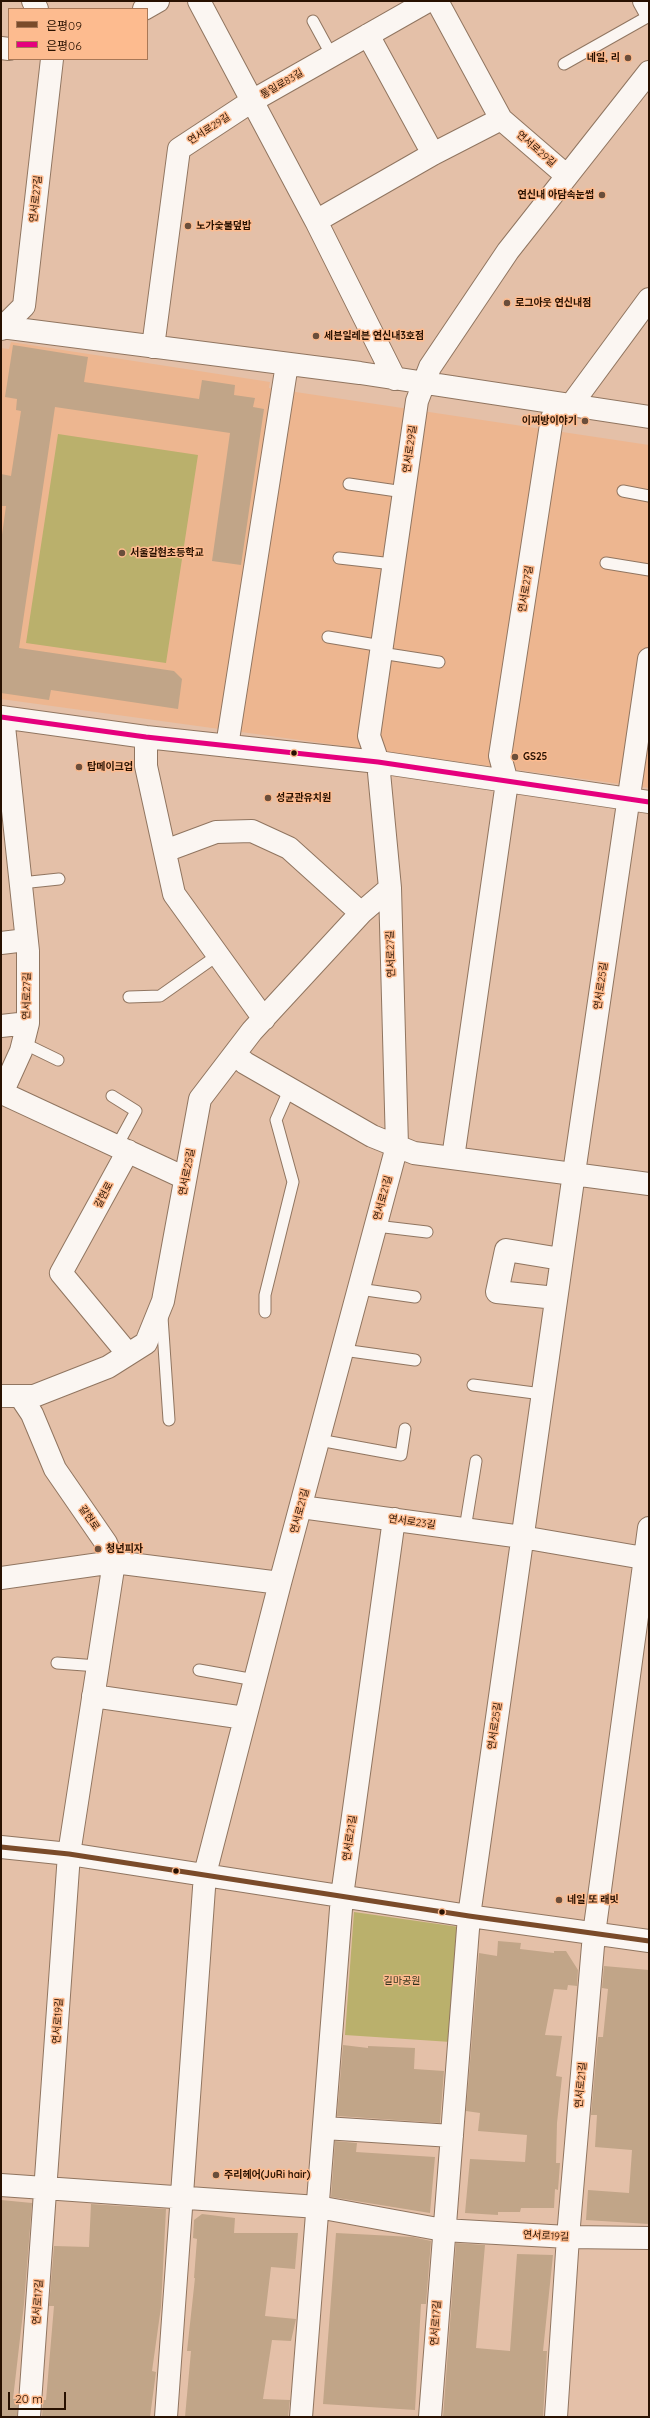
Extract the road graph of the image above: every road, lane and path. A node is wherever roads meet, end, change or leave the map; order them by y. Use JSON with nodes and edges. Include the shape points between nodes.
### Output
{"nodes":[{"id":1,"x":158,"y":1,"type":"edge"},
{"id":2,"x":198,"y":1,"type":"edge"},
{"id":3,"x":437,"y":1,"type":"edge"},
{"id":4,"x":644,"y":1,"type":"edge"},
{"id":5,"x":418,"y":3,"type":"edge"},
{"id":6,"x":146,"y":8,"type":"edge"},
{"id":7,"x":649,"y":10,"type":"edge"},
{"id":8,"x":649,"y":16,"type":"edge"},
{"id":9,"x":313,"y":21,"type":"dead end"},
{"id":10,"x":368,"y":35,"type":"junction"},
{"id":11,"x":332,"y":56,"type":"junction"},
{"id":12,"x":52,"y":60,"type":"edge"},
{"id":13,"x":564,"y":64,"type":"dead end"},
{"id":14,"x":649,"y":72,"type":"edge"},
{"id":15,"x":252,"y":101,"type":"junction"},
{"id":16,"x":501,"y":119,"type":"junction"},
{"id":17,"x":433,"y":154,"type":"junction"},
{"id":18,"x":567,"y":176,"type":"junction"},
{"id":19,"x":316,"y":221,"type":"junction"},
{"id":20,"x":649,"y":299,"type":"edge"},
{"id":21,"x":2,"y":328,"type":"edge"},
{"id":22,"x":153,"y":347,"type":"junction"},
{"id":23,"x":288,"y":364,"type":"junction"},
{"id":24,"x":395,"y":379,"type":"junction"},
{"id":25,"x":423,"y":383,"type":"junction"},
{"id":26,"x":570,"y":405,"type":"junction"},
{"id":27,"x":649,"y":417,"type":"edge"},
{"id":28,"x":350,"y":484,"type":"dead end"},
{"id":29,"x":623,"y":491,"type":"dead end"},
{"id":30,"x":404,"y":492,"type":"junction"},
{"id":31,"x":649,"y":496,"type":"edge"},
{"id":32,"x":339,"y":558,"type":"dead end"},
{"id":33,"x":606,"y":563,"type":"dead end"},
{"id":34,"x":394,"y":564,"type":"junction"},
{"id":35,"x":649,"y":570,"type":"edge"},
{"id":36,"x":328,"y":637,"type":"dead end"},
{"id":37,"x":381,"y":650,"type":"junction"},
{"id":38,"x":649,"y":659,"type":"edge"},
{"id":39,"x":439,"y":662,"type":"dead end"},
{"id":40,"x":2,"y":717,"type":"edge"},
{"id":41,"x":146,"y":737,"type":"junction"},
{"id":42,"x":227,"y":746,"type":"junction"},
{"id":43,"x":378,"y":762,"type":"junction"},
{"id":44,"x":507,"y":782,"type":"junction"},
{"id":45,"x":639,"y":800,"type":"edge"},
{"id":46,"x":165,"y":852,"type":"junction"},
{"id":47,"x":59,"y":879,"type":"dead end"},
{"id":48,"x":20,"y":883,"type":"junction"},
{"id":49,"x":390,"y":888,"type":"junction"},
{"id":50,"x":361,"y":913,"type":"junction"},
{"id":51,"x":26,"y":940,"type":"junction"},
{"id":52,"x":1,"y":943,"type":"edge"},
{"id":53,"x":218,"y":955,"type":"junction"},
{"id":54,"x":129,"y":997,"type":"dead end"},
{"id":55,"x":264,"y":1019,"type":"junction"},
{"id":56,"x":1,"y":1026,"type":"edge"},
{"id":57,"x":25,"y":1033,"type":"junction"},
{"id":58,"x":235,"y":1054,"type":"junction"},
{"id":59,"x":58,"y":1060,"type":"dead end"},
{"id":60,"x":290,"y":1088,"type":"junction"},
{"id":61,"x":112,"y":1096,"type":"dead end"},
{"id":62,"x":397,"y":1146,"type":"junction"},
{"id":63,"x":122,"y":1149,"type":"junction"},
{"id":64,"x":453,"y":1158,"type":"junction"},
{"id":65,"x":574,"y":1173,"type":"junction"},
{"id":66,"x":186,"y":1178,"type":"junction"},
{"id":67,"x":649,"y":1184,"type":"edge"},
{"id":68,"x":376,"y":1226,"type":"junction"},
{"id":69,"x":427,"y":1232,"type":"dead end"},
{"id":70,"x":561,"y":1259,"type":"junction"},
{"id":71,"x":359,"y":1289,"type":"junction"},
{"id":72,"x":415,"y":1297,"type":"dead end"},
{"id":73,"x":556,"y":1298,"type":"junction"},
{"id":74,"x":163,"y":1301,"type":"junction"},
{"id":75,"x":265,"y":1312,"type":"dead end"},
{"id":76,"x":343,"y":1350,"type":"junction"},
{"id":77,"x":128,"y":1354,"type":"junction"},
{"id":78,"x":415,"y":1360,"type":"dead end"},
{"id":79,"x":473,"y":1385,"type":"dead end"},
{"id":80,"x":6,"y":1394,"type":"edge"},
{"id":81,"x":542,"y":1394,"type":"junction"},
{"id":82,"x":169,"y":1420,"type":"dead end"},
{"id":83,"x":405,"y":1429,"type":"dead end"},
{"id":84,"x":319,"y":1440,"type":"junction"},
{"id":85,"x":476,"y":1461,"type":"dead end"},
{"id":86,"x":301,"y":1506,"type":"junction"},
{"id":87,"x":394,"y":1519,"type":"junction"},
{"id":88,"x":649,"y":1528,"type":"edge"},
{"id":89,"x":465,"y":1529,"type":"junction"},
{"id":90,"x":522,"y":1537,"type":"junction"},
{"id":91,"x":647,"y":1559,"type":"edge"},
{"id":92,"x":114,"y":1562,"type":"junction"},
{"id":93,"x":1,"y":1578,"type":"edge"},
{"id":94,"x":280,"y":1583,"type":"junction"},
{"id":95,"x":57,"y":1663,"type":"dead end"},
{"id":96,"x":98,"y":1666,"type":"junction"},
{"id":97,"x":199,"y":1670,"type":"dead end"},
{"id":98,"x":255,"y":1680,"type":"junction"},
{"id":99,"x":93,"y":1696,"type":"junction"},
{"id":100,"x":245,"y":1718,"type":"junction"},
{"id":101,"x":1,"y":1847,"type":"edge"},
{"id":102,"x":69,"y":1854,"type":"junction"},
{"id":103,"x":205,"y":1874,"type":"junction"},
{"id":104,"x":342,"y":1896,"type":"junction"},
{"id":105,"x":469,"y":1916,"type":"junction"},
{"id":106,"x":594,"y":1934,"type":"junction"},
{"id":107,"x":649,"y":1941,"type":"edge"},
{"id":108,"x":324,"y":2128,"type":"junction"},
{"id":109,"x":452,"y":2136,"type":"junction"},
{"id":110,"x":1,"y":2185,"type":"edge"},
{"id":111,"x":46,"y":2188,"type":"junction"},
{"id":112,"x":181,"y":2196,"type":"junction"},
{"id":113,"x":318,"y":2207,"type":"junction"},
{"id":114,"x":443,"y":2230,"type":"junction"},
{"id":115,"x":568,"y":2237,"type":"junction"},
{"id":116,"x":649,"y":2238,"type":"edge"},
{"id":117,"x":29,"y":2417,"type":"edge"},
{"id":118,"x":166,"y":2417,"type":"edge"},
{"id":119,"x":301,"y":2417,"type":"edge"},
{"id":120,"x":430,"y":2417,"type":"edge"},
{"id":121,"x":556,"y":2417,"type":"edge"}],
"edges":[{"from":1,"to":6,"type":"street"},
{"from":2,"to":15,"type":"street","name":"통일로83길"},
{"from":3,"to":16,"type":"street"},
{"from":4,"to":7,"type":"street"},
{"from":5,"to":10,"type":"street","name":"통일로83길"},
{"from":8,"to":13,"type":"lane"},
{"from":9,"to":11,"type":"lane"},
{"from":10,"to":11,"type":"street","name":"통일로83길"},
{"from":10,"to":17,"type":"street"},
{"from":11,"to":15,"type":"street","name":"통일로83길"},
{"from":12,"to":21,"type":"street","name":"연서로27길","via":[[24,306]]},
{"from":14,"to":18,"type":"street","name":"연서로29길"},
{"from":15,"to":19,"type":"street"},
{"from":15,"to":22,"type":"street","name":"연서로29길","via":[[178,149]]},
{"from":16,"to":17,"type":"street"},
{"from":16,"to":18,"type":"street","name":"연서로29길"},
{"from":17,"to":19,"type":"street"},
{"from":18,"to":25,"type":"street","name":"연서로29길","via":[[508,251],[430,367]]},
{"from":19,"to":24,"type":"street"},
{"from":20,"to":26,"type":"street"},
{"from":21,"to":22,"type":"street"},
{"from":22,"to":23,"type":"street"},
{"from":23,"to":24,"type":"street"},
{"from":23,"to":42,"type":"street"},
{"from":24,"to":25,"type":"street"},
{"from":25,"to":26,"type":"street"},
{"from":25,"to":30,"type":"street","name":"연서로29길","via":[[417,401]]},
{"from":26,"to":27,"type":"street"},
{"from":26,"to":44,"type":"street","name":"연서로27길","via":[[552,418],[500,756]]},
{"from":28,"to":30,"type":"lane"},
{"from":29,"to":31,"type":"lane"},
{"from":30,"to":34,"type":"street","name":"연서로27길"},
{"from":32,"to":34,"type":"lane"},
{"from":33,"to":35,"type":"lane"},
{"from":34,"to":37,"type":"street","name":"연서로27길"},
{"from":36,"to":37,"type":"lane"},
{"from":37,"to":39,"type":"lane"},
{"from":37,"to":43,"type":"street","name":"연서로27길","via":[[369,736]]},
{"from":38,"to":45,"type":"street"},
{"from":40,"to":41,"type":"street","name":"연서로27길"},
{"from":40,"to":48,"type":"street","name":"연서로27길"},
{"from":41,"to":42,"type":"street","name":"연서로27길"},
{"from":41,"to":46,"type":"street","via":[[146,766]]},
{"from":42,"to":43,"type":"street","name":"연서로27길"},
{"from":43,"to":44,"type":"street","name":"연서로27길"},
{"from":43,"to":49,"type":"street","name":"연서로27길"},
{"from":44,"to":45,"type":"street","name":"연서로27길"},
{"from":44,"to":64,"type":"street","name":"연서로27길"},
{"from":45,"to":65,"type":"street","name":"연서로25길"},
{"from":46,"to":50,"type":"street","via":[[216,832],[252,831],[289,848]]},
{"from":46,"to":53,"type":"street","via":[[174,894]]},
{"from":47,"to":48,"type":"lane"},
{"from":48,"to":51,"type":"street","name":"연서로27길"},
{"from":49,"to":50,"type":"street","name":"연서로25길"},
{"from":49,"to":62,"type":"street","name":"연서로27길"},
{"from":50,"to":55,"type":"street","name":"연서로25길"},
{"from":51,"to":52,"type":"street"},
{"from":51,"to":57,"type":"street","name":"연서로27길"},
{"from":53,"to":54,"type":"lane","via":[[160,996]]},
{"from":53,"to":55,"type":"street"},
{"from":55,"to":58,"type":"street","name":"연서로25길"},
{"from":56,"to":57,"type":"street"},
{"from":57,"to":59,"type":"lane"},
{"from":57,"to":63,"type":"street","name":"연서로27길","via":[[2,1093]]},
{"from":58,"to":60,"type":"street"},
{"from":58,"to":66,"type":"street","name":"연서로25길","via":[[200,1099]]},
{"from":60,"to":62,"type":"street","via":[[372,1136]]},
{"from":60,"to":75,"type":"lane","via":[[276,1120],[293,1182],[265,1295]]},
{"from":61,"to":63,"type":"lane","via":[[136,1111]]},
{"from":62,"to":64,"type":"street","via":[[414,1153]]},
{"from":62,"to":68,"type":"street","name":"연서로21길"},
{"from":63,"to":66,"type":"street","name":"연서로27길"},
{"from":63,"to":77,"type":"street","name":"갈현로","via":[[62,1273]]},
{"from":64,"to":65,"type":"street"},
{"from":65,"to":67,"type":"street"},
{"from":65,"to":70,"type":"street","name":"연서로25길"},
{"from":66,"to":74,"type":"street","name":"연서로25길"},
{"from":68,"to":69,"type":"lane"},
{"from":68,"to":71,"type":"street","name":"연서로21길"},
{"from":70,"to":73,"type":"street","name":"연서로25길"},
{"from":70,"to":73,"type":"street","via":[[506,1250],[497,1292]]},
{"from":71,"to":72,"type":"lane"},
{"from":71,"to":76,"type":"street","name":"연서로21길"},
{"from":73,"to":81,"type":"street","name":"연서로25길"},
{"from":74,"to":77,"type":"street","name":"갈현로","via":[[146,1342]]},
{"from":74,"to":82,"type":"lane","via":[[162,1330]]},
{"from":76,"to":78,"type":"lane"},
{"from":76,"to":84,"type":"street","name":"연서로21길"},
{"from":77,"to":80,"type":"street","name":"갈현로","via":[[108,1367],[34,1396]]},
{"from":79,"to":81,"type":"lane"},
{"from":80,"to":92,"type":"street","name":"갈현로","via":[[32,1414],[55,1469],[106,1543]]},
{"from":81,"to":90,"type":"street"},
{"from":83,"to":84,"type":"lane","via":[[401,1455]]},
{"from":84,"to":86,"type":"street","name":"연서로21길"},
{"from":85,"to":89,"type":"lane"},
{"from":86,"to":87,"type":"street","name":"연서로23길"},
{"from":86,"to":94,"type":"street","name":"연서로21길"},
{"from":87,"to":89,"type":"street","name":"연서로23길"},
{"from":87,"to":104,"type":"street","name":"연서로21길"},
{"from":88,"to":91,"type":"street"},
{"from":89,"to":90,"type":"street","name":"연서로23길"},
{"from":90,"to":91,"type":"street","name":"연서로23길"},
{"from":90,"to":105,"type":"street","name":"연서로25길"},
{"from":91,"to":106,"type":"street","name":"연서로21길"},
{"from":92,"to":93,"type":"street"},
{"from":92,"to":94,"type":"street"},
{"from":92,"to":96,"type":"street"},
{"from":94,"to":98,"type":"street"},
{"from":95,"to":96,"type":"lane"},
{"from":96,"to":99,"type":"street"},
{"from":97,"to":98,"type":"lane"},
{"from":98,"to":100,"type":"street"},
{"from":99,"to":100,"type":"street"},
{"from":99,"to":102,"type":"street"},
{"from":100,"to":103,"type":"street"},
{"from":101,"to":102,"type":"street"},
{"from":102,"to":103,"type":"street"},
{"from":102,"to":111,"type":"street","name":"연서로19길"},
{"from":103,"to":104,"type":"street"},
{"from":103,"to":112,"type":"street"},
{"from":104,"to":105,"type":"street"},
{"from":104,"to":108,"type":"street","name":"연서로21길"},
{"from":105,"to":106,"type":"street"},
{"from":105,"to":109,"type":"street"},
{"from":106,"to":107,"type":"street"},
{"from":106,"to":115,"type":"street","name":"연서로21길"},
{"from":108,"to":109,"type":"street"},
{"from":108,"to":113,"type":"street"},
{"from":109,"to":114,"type":"street"},
{"from":110,"to":111,"type":"street","name":"연서로19길"},
{"from":111,"to":112,"type":"street","name":"연서로19길"},
{"from":111,"to":117,"type":"street","name":"연서로17길"},
{"from":112,"to":113,"type":"street","name":"연서로19길"},
{"from":112,"to":118,"type":"street"},
{"from":113,"to":114,"type":"street","name":"연서로19길"},
{"from":113,"to":119,"type":"street"},
{"from":114,"to":115,"type":"street","name":"연서로19길"},
{"from":114,"to":120,"type":"street","name":"연서로17길"},
{"from":115,"to":116,"type":"street","name":"연서로19길"},
{"from":115,"to":121,"type":"street"}]}
